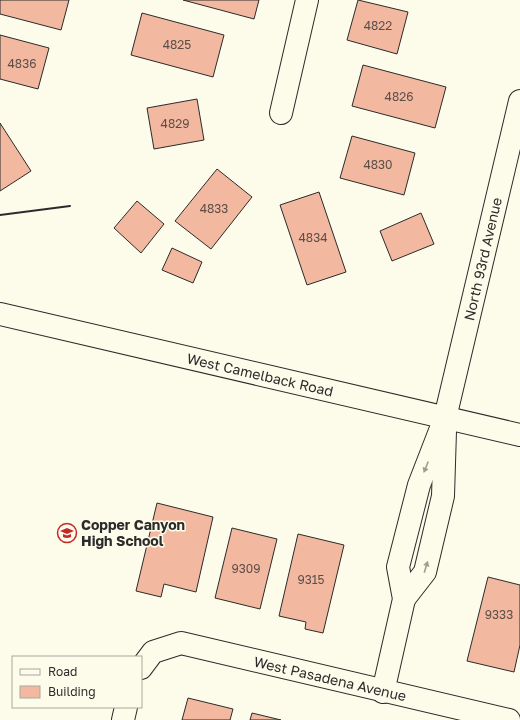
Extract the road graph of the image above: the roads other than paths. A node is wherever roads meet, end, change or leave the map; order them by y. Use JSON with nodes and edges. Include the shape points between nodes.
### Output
{"nodes":[{"id":1,"x":307,"y":0,"type":"edge"},
{"id":2,"x":520,"y":100,"type":"edge"},
{"id":3,"x":281,"y":113,"type":"dead end"},
{"id":4,"x":0,"y":314,"type":"edge"},
{"id":5,"x":445,"y":418,"type":"junction"},
{"id":6,"x":520,"y":435,"type":"edge"},
{"id":7,"x":147,"y":660,"type":"edge"},
{"id":8,"x":383,"y":692,"type":"junction"},
{"id":9,"x":126,"y":708,"type":"edge"},
{"id":10,"x":122,"y":720,"type":"edge"},
{"id":11,"x":509,"y":720,"type":"edge"}],
"edges":[{"from":1,"to":3,"type":"street"},
{"from":2,"to":5,"type":"street","name":"North 93rd Avenue"},
{"from":4,"to":5,"type":"street","name":"West Camelback Road"},
{"from":5,"to":6,"type":"street","name":"West Camelback Road"},
{"from":5,"to":8,"type":"street","name":"North 93rd Avenue","via":[[418,485],[398,567],[404,599]]},
{"from":7,"to":8,"type":"street","name":"West Pasadena Avenue","via":[[181,643]]},
{"from":8,"to":11,"type":"street","name":"West Pasadena Avenue"},
{"from":9,"to":10,"type":"street"}]}
